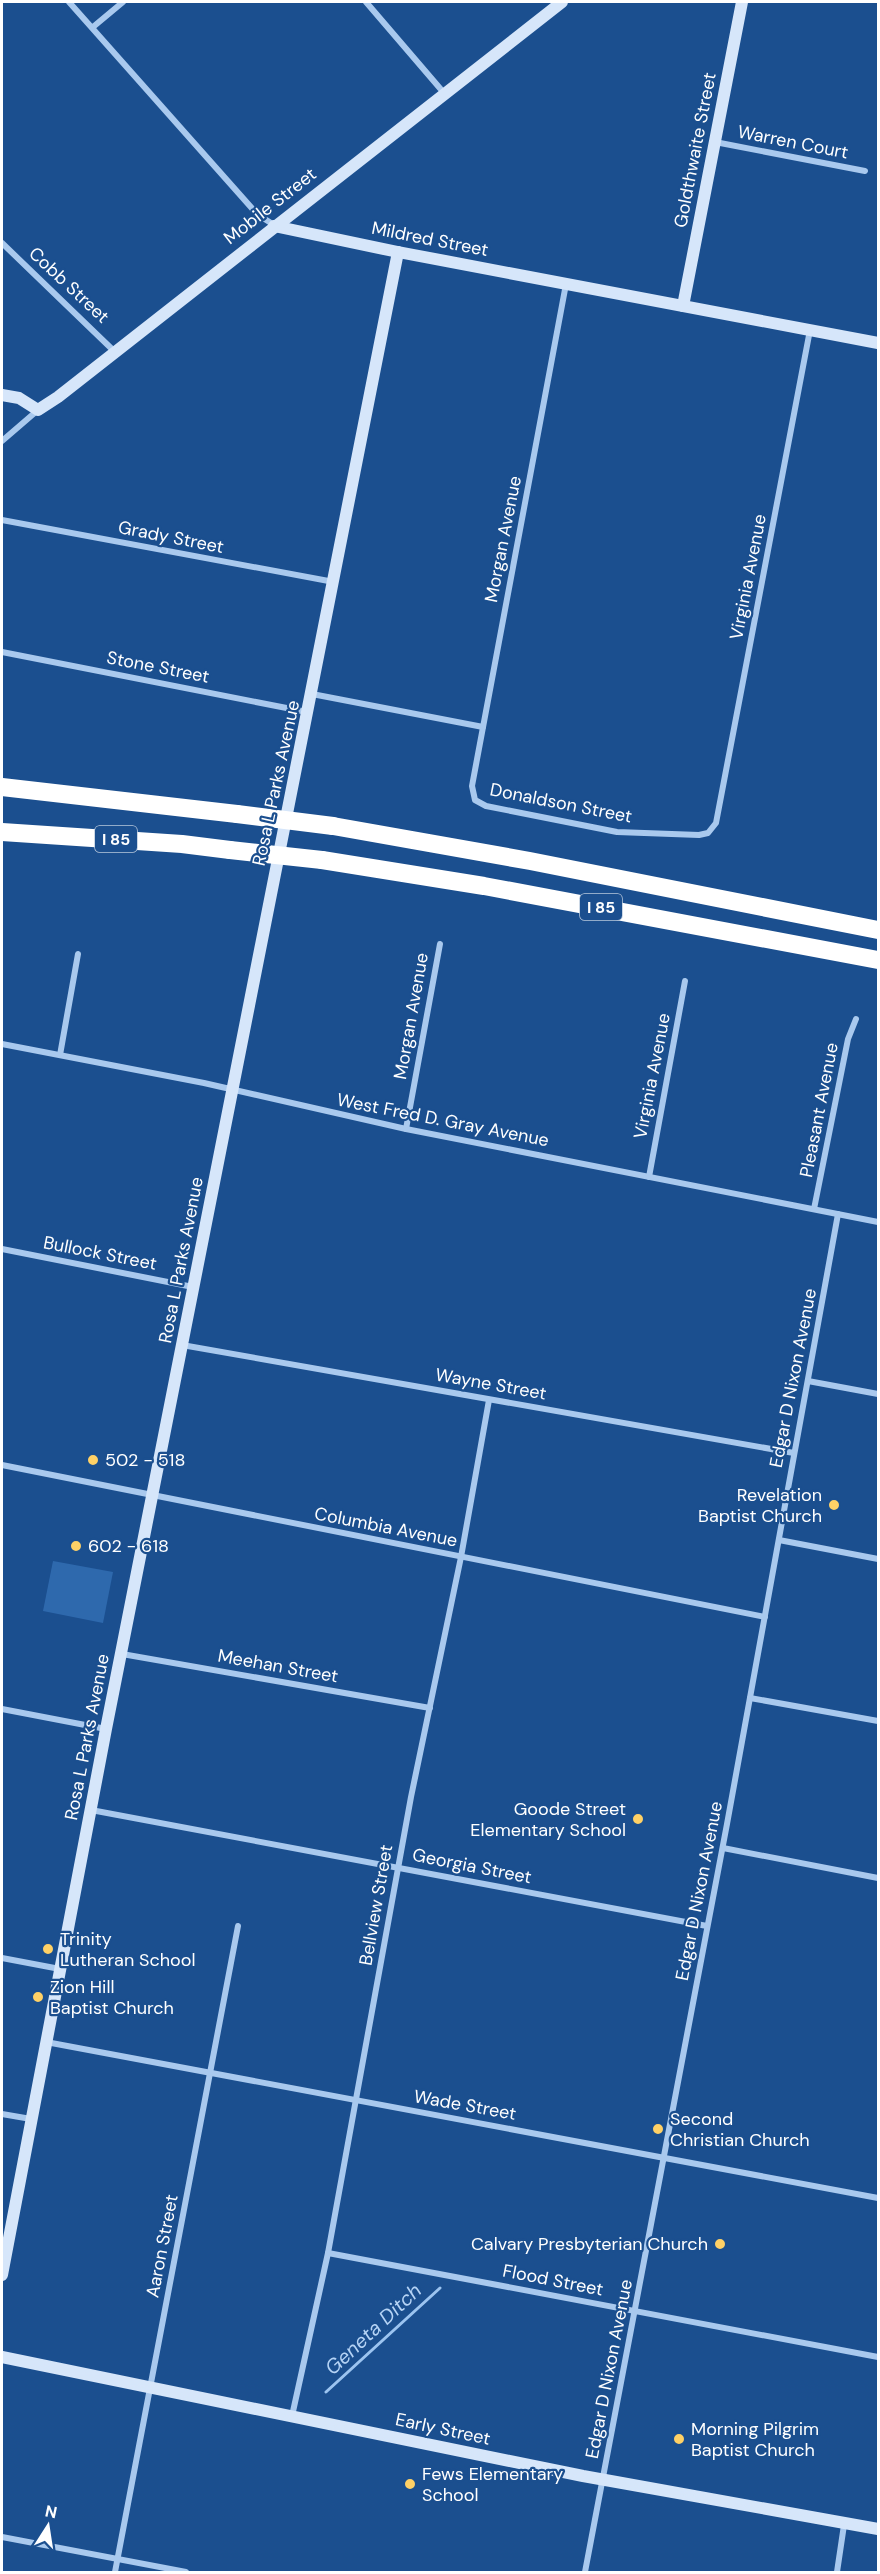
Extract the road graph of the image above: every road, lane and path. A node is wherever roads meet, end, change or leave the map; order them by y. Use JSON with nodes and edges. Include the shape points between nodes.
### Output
{"nodes":[{"id":1,"x":69,"y":2,"type":"edge"},
{"id":2,"x":123,"y":2,"type":"edge"},
{"id":3,"x":366,"y":2,"type":"edge"},
{"id":4,"x":562,"y":2,"type":"edge"},
{"id":5,"x":741,"y":2,"type":"edge"},
{"id":6,"x":93,"y":27,"type":"junction"},
{"id":7,"x":444,"y":93,"type":"junction"},
{"id":8,"x":715,"y":142,"type":"junction"},
{"id":9,"x":865,"y":171,"type":"dead end"},
{"id":10,"x":274,"y":226,"type":"junction"},
{"id":11,"x":2,"y":243,"type":"edge"},
{"id":12,"x":399,"y":252,"type":"junction"},
{"id":13,"x":566,"y":283,"type":"junction"},
{"id":14,"x":683,"y":306,"type":"junction"},
{"id":15,"x":810,"y":330,"type":"junction"},
{"id":16,"x":879,"y":343,"type":"edge"},
{"id":17,"x":114,"y":351,"type":"junction"},
{"id":18,"x":2,"y":394,"type":"edge"},
{"id":19,"x":38,"y":410,"type":"junction"},
{"id":20,"x":2,"y":441,"type":"edge"},
{"id":21,"x":2,"y":520,"type":"edge"},
{"id":22,"x":335,"y":582,"type":"junction"},
{"id":23,"x":2,"y":652,"type":"edge"},
{"id":24,"x":312,"y":694,"type":"junction"},
{"id":25,"x":308,"y":712,"type":"junction"},
{"id":26,"x":483,"y":727,"type":"junction"},
{"id":27,"x":2,"y":773,"type":"edge"},
{"id":28,"x":2,"y":787,"type":"edge"},
{"id":29,"x":100,"y":797,"type":"junction"},
{"id":30,"x":475,"y":800,"type":"joint"},
{"id":31,"x":712,"y":829,"type":"joint"},
{"id":32,"x":2,"y":832,"type":"edge"},
{"id":33,"x":879,"y":930,"type":"edge"},
{"id":34,"x":440,"y":944,"type":"dead end"},
{"id":35,"x":78,"y":954,"type":"dead end"},
{"id":36,"x":879,"y":960,"type":"edge"},
{"id":37,"x":685,"y":981,"type":"dead end"},
{"id":38,"x":856,"y":1019,"type":"dead end"},
{"id":39,"x":2,"y":1044,"type":"edge"},
{"id":40,"x":60,"y":1055,"type":"junction"},
{"id":41,"x":233,"y":1090,"type":"junction"},
{"id":42,"x":406,"y":1129,"type":"junction"},
{"id":43,"x":649,"y":1177,"type":"junction"},
{"id":44,"x":814,"y":1209,"type":"junction"},
{"id":45,"x":838,"y":1214,"type":"junction"},
{"id":46,"x":879,"y":1222,"type":"edge"},
{"id":47,"x":2,"y":1249,"type":"edge"},
{"id":48,"x":194,"y":1287,"type":"junction"},
{"id":49,"x":182,"y":1345,"type":"junction"},
{"id":50,"x":808,"y":1381,"type":"junction"},
{"id":51,"x":879,"y":1394,"type":"edge"},
{"id":52,"x":489,"y":1400,"type":"junction"},
{"id":53,"x":794,"y":1454,"type":"junction"},
{"id":54,"x":2,"y":1465,"type":"edge"},
{"id":55,"x":153,"y":1496,"type":"junction"},
{"id":56,"x":779,"y":1540,"type":"junction"},
{"id":57,"x":461,"y":1557,"type":"junction"},
{"id":58,"x":879,"y":1558,"type":"edge"},
{"id":59,"x":765,"y":1617,"type":"junction"},
{"id":60,"x":122,"y":1654,"type":"junction"},
{"id":61,"x":750,"y":1698,"type":"junction"},
{"id":62,"x":430,"y":1707,"type":"junction"},
{"id":63,"x":2,"y":1709,"type":"edge"},
{"id":64,"x":879,"y":1721,"type":"edge"},
{"id":65,"x":106,"y":1729,"type":"junction"},
{"id":66,"x":91,"y":1810,"type":"junction"},
{"id":67,"x":723,"y":1848,"type":"junction"},
{"id":68,"x":399,"y":1868,"type":"junction"},
{"id":69,"x":879,"y":1878,"type":"edge"},
{"id":70,"x":237,"y":1926,"type":"dead end"},
{"id":71,"x":707,"y":1926,"type":"junction"},
{"id":72,"x":2,"y":1958,"type":"edge"},
{"id":73,"x":60,"y":1969,"type":"junction"},
{"id":74,"x":46,"y":2042,"type":"junction"},
{"id":75,"x":210,"y":2072,"type":"junction"},
{"id":76,"x":356,"y":2100,"type":"junction"},
{"id":77,"x":2,"y":2114,"type":"edge"},
{"id":78,"x":31,"y":2120,"type":"junction"},
{"id":79,"x":663,"y":2158,"type":"junction"},
{"id":80,"x":879,"y":2198,"type":"edge"},
{"id":81,"x":328,"y":2253,"type":"junction"},
{"id":82,"x":2,"y":2275,"type":"edge"},
{"id":83,"x":636,"y":2311,"type":"junction"},
{"id":84,"x":2,"y":2357,"type":"edge"},
{"id":85,"x":879,"y":2357,"type":"edge"},
{"id":86,"x":150,"y":2387,"type":"junction"},
{"id":87,"x":292,"y":2416,"type":"junction"},
{"id":88,"x":604,"y":2479,"type":"junction"},
{"id":89,"x":844,"y":2525,"type":"junction"},
{"id":90,"x":879,"y":2529,"type":"edge"},
{"id":91,"x":2,"y":2536,"type":"edge"},
{"id":92,"x":118,"y":2559,"type":"junction"},
{"id":93,"x":115,"y":2572,"type":"edge"},
{"id":94,"x":186,"y":2572,"type":"edge"},
{"id":95,"x":585,"y":2572,"type":"edge"},
{"id":96,"x":837,"y":2572,"type":"edge"}],
"edges":[{"from":1,"to":6,"type":"street","name":"Mildred Street"},
{"from":2,"to":6,"type":"street"},
{"from":3,"to":7,"type":"street"},
{"from":4,"to":7,"type":"street","name":"Mobile Street"},
{"from":5,"to":8,"type":"street","name":"Goldthwaite Street"},
{"from":6,"to":10,"type":"street","name":"Mildred Street","via":[[257,214]]},
{"from":7,"to":10,"type":"street","name":"Mobile Street"},
{"from":8,"to":9,"type":"street","name":"Warren Court"},
{"from":8,"to":14,"type":"street","name":"Goldthwaite Street"},
{"from":10,"to":12,"type":"street","name":"Mildred Street"},
{"from":10,"to":17,"type":"street","name":"Mobile Street"},
{"from":11,"to":17,"type":"street","name":"Cobb Street"},
{"from":12,"to":13,"type":"street","name":"Mildred Street"},
{"from":12,"to":22,"type":"street","name":"Rosa L Parks Avenue"},
{"from":13,"to":14,"type":"street","name":"Mildred Street"},
{"from":13,"to":26,"type":"street","name":"Morgan Avenue"},
{"from":14,"to":15,"type":"street","name":"Mildred Street"},
{"from":15,"to":16,"type":"street","name":"Mildred Street"},
{"from":15,"to":31,"type":"street","name":"Virginia Avenue"},
{"from":17,"to":19,"type":"street","name":"Mobile Street"},
{"from":18,"to":19,"type":"street"},
{"from":19,"to":20,"type":"street","name":"Mobile Street"},
{"from":21,"to":22,"type":"street","name":"Grady Street"},
{"from":22,"to":24,"type":"street","name":"Rosa L Parks Avenue"},
{"from":23,"to":25,"type":"street","name":"Stone Street"},
{"from":24,"to":25,"type":"street","name":"Rosa L Parks Avenue"},
{"from":24,"to":26,"type":"street"},
{"from":25,"to":41,"type":"street","name":"Rosa L Parks Avenue"},
{"from":26,"to":30,"type":"street","name":"Morgan Avenue","via":[[472,786]]},
{"from":27,"to":29,"type":"highway"},
{"from":28,"to":29,"type":"highway","number":"I 85"},
{"from":29,"to":33,"type":"highway","number":"I 85","bridge":true,"via":[[333,826]]},
{"from":30,"to":31,"type":"street","name":"Donaldson Street","via":[[486,806],[617,832],[699,835]]},
{"from":32,"to":36,"type":"highway","number":"I 85","bridge":true,"via":[[171,843],[322,860],[484,886]]},
{"from":34,"to":42,"type":"street","name":"Morgan Avenue"},
{"from":35,"to":40,"type":"street"},
{"from":37,"to":43,"type":"street","name":"Virginia Avenue"},
{"from":38,"to":44,"type":"street","name":"Pleasant Avenue","via":[[848,1039]]},
{"from":39,"to":40,"type":"street","name":"West Fred D. Gray Avenue"},
{"from":40,"to":41,"type":"street","name":"West Fred D. Gray Avenue"},
{"from":41,"to":42,"type":"street","name":"West Fred D. Gray Avenue"},
{"from":41,"to":48,"type":"street","name":"Rosa L Parks Avenue"},
{"from":42,"to":43,"type":"street","name":"West Fred D. Gray Avenue"},
{"from":43,"to":44,"type":"street","name":"West Fred D. Gray Avenue"},
{"from":44,"to":45,"type":"street","name":"West Fred D. Gray Avenue"},
{"from":45,"to":46,"type":"street","name":"West Fred D. Gray Avenue"},
{"from":45,"to":50,"type":"street","name":"Edgar D Nixon Avenue"},
{"from":47,"to":48,"type":"street","name":"Bullock Street"},
{"from":48,"to":49,"type":"street","name":"Rosa L Parks Avenue"},
{"from":49,"to":52,"type":"street","name":"Wayne Street"},
{"from":49,"to":55,"type":"street","name":"Rosa L Parks Avenue"},
{"from":50,"to":51,"type":"street"},
{"from":50,"to":53,"type":"street","name":"Edgar D Nixon Avenue"},
{"from":52,"to":53,"type":"street","name":"Wayne Street"},
{"from":52,"to":57,"type":"street","name":"Bellview Street"},
{"from":53,"to":56,"type":"street","name":"Edgar D Nixon Avenue"},
{"from":54,"to":55,"type":"street","name":"Columbia Avenue"},
{"from":55,"to":57,"type":"street","name":"Columbia Avenue"},
{"from":55,"to":60,"type":"street","name":"Rosa L Parks Avenue"},
{"from":56,"to":58,"type":"street"},
{"from":56,"to":59,"type":"street","name":"Edgar D Nixon Avenue"},
{"from":57,"to":59,"type":"street","name":"Columbia Avenue"},
{"from":57,"to":62,"type":"street","name":"Bellview Street"},
{"from":59,"to":61,"type":"street","name":"Edgar D Nixon Avenue"},
{"from":60,"to":62,"type":"street","name":"Meehan Street"},
{"from":60,"to":65,"type":"street","name":"Rosa L Parks Avenue"},
{"from":61,"to":64,"type":"street"},
{"from":61,"to":67,"type":"street","name":"Edgar D Nixon Avenue"},
{"from":62,"to":68,"type":"street","name":"Bellview Street"},
{"from":63,"to":65,"type":"street"},
{"from":65,"to":66,"type":"street","name":"Rosa L Parks Avenue"},
{"from":66,"to":68,"type":"street","name":"Georgia Street"},
{"from":66,"to":73,"type":"street","name":"Rosa L Parks Avenue"},
{"from":67,"to":69,"type":"street"},
{"from":67,"to":71,"type":"street","name":"Edgar D Nixon Avenue"},
{"from":68,"to":71,"type":"street","name":"Georgia Street"},
{"from":68,"to":76,"type":"street","name":"Bellview Street"},
{"from":70,"to":75,"type":"street","name":"Aaron Street"},
{"from":71,"to":79,"type":"street","name":"Edgar D Nixon Avenue"},
{"from":72,"to":73,"type":"street"},
{"from":73,"to":74,"type":"street","name":"Rosa L Parks Avenue"},
{"from":74,"to":75,"type":"street","name":"Wade Street"},
{"from":74,"to":78,"type":"street","name":"Rosa L Parks Avenue"},
{"from":75,"to":76,"type":"street","name":"Wade Street"},
{"from":75,"to":86,"type":"street","name":"Aaron Street"},
{"from":76,"to":79,"type":"street","name":"Wade Street"},
{"from":76,"to":81,"type":"street","name":"Bellview Street"},
{"from":77,"to":78,"type":"street"},
{"from":78,"to":82,"type":"street","name":"Rosa L Parks Avenue"},
{"from":79,"to":80,"type":"street","name":"Wade Street"},
{"from":79,"to":83,"type":"street","name":"Edgar D Nixon Avenue"},
{"from":81,"to":83,"type":"street","name":"Flood Street"},
{"from":81,"to":87,"type":"street","name":"Bellview Street"},
{"from":83,"to":85,"type":"street","name":"Flood Street"},
{"from":83,"to":88,"type":"street","name":"Edgar D Nixon Avenue"},
{"from":84,"to":86,"type":"street","name":"Early Street"},
{"from":86,"to":87,"type":"street","name":"Early Street"},
{"from":86,"to":92,"type":"street","name":"Aaron Street"},
{"from":87,"to":88,"type":"street","name":"Early Street"},
{"from":88,"to":89,"type":"street","name":"Early Street"},
{"from":88,"to":95,"type":"street","name":"Edgar D Nixon Avenue"},
{"from":89,"to":90,"type":"street","name":"Early Street"},
{"from":89,"to":96,"type":"street"},
{"from":91,"to":92,"type":"street"},
{"from":92,"to":93,"type":"street","name":"Aaron Street"},
{"from":92,"to":94,"type":"street"}]}
